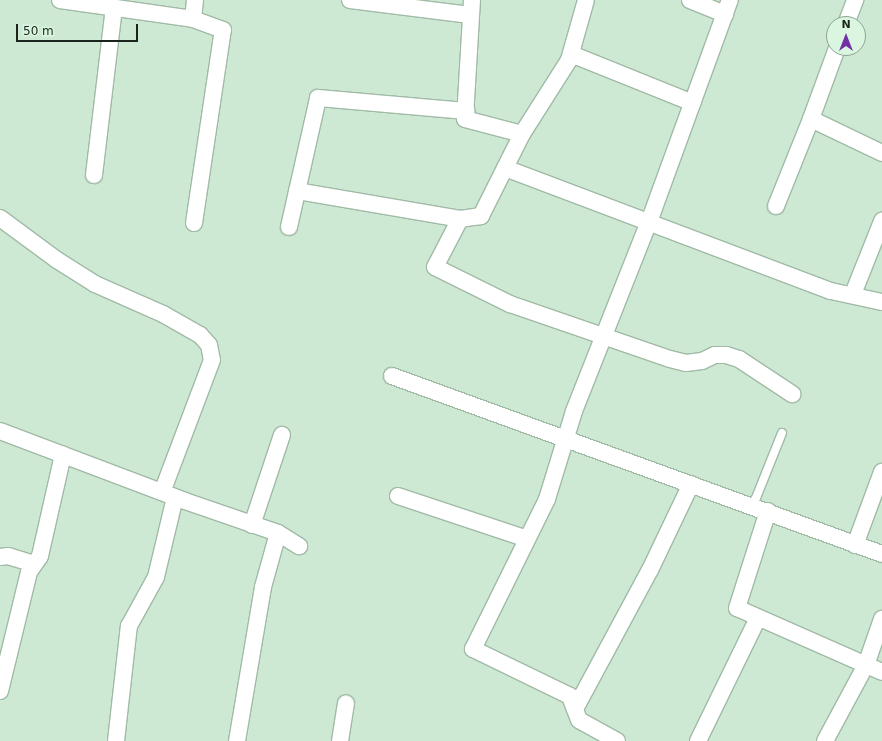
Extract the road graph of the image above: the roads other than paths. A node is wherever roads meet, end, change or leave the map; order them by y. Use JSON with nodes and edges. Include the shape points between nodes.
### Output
{"nodes":[{"id":1,"x":60,"y":0,"type":"edge"},
{"id":2,"x":195,"y":0,"type":"edge"},
{"id":3,"x":350,"y":0,"type":"edge"},
{"id":4,"x":586,"y":0,"type":"edge"},
{"id":5,"x":690,"y":0,"type":"edge"},
{"id":6,"x":855,"y":0,"type":"edge"},
{"id":7,"x":86,"y":2,"type":"edge"},
{"id":8,"x":471,"y":7,"type":"edge"},
{"id":9,"x":727,"y":7,"type":"edge"},
{"id":10,"x":114,"y":8,"type":"junction"},
{"id":11,"x":849,"y":16,"type":"edge"},
{"id":12,"x":193,"y":20,"type":"junction"},
{"id":13,"x":571,"y":54,"type":"junction"},
{"id":14,"x":834,"y":56,"type":"edge"},
{"id":15,"x":693,"y":103,"type":"junction"},
{"id":16,"x":466,"y":111,"type":"junction"},
{"id":17,"x":811,"y":119,"type":"junction"},
{"id":18,"x":522,"y":134,"type":"junction"},
{"id":19,"x":882,"y":153,"type":"edge"},
{"id":20,"x":505,"y":168,"type":"junction"},
{"id":21,"x":94,"y":175,"type":"dead end"},
{"id":22,"x":297,"y":191,"type":"junction"},
{"id":23,"x":776,"y":206,"type":"dead end"},
{"id":24,"x":0,"y":218,"type":"edge"},
{"id":25,"x":460,"y":219,"type":"junction"},
{"id":26,"x":882,"y":221,"type":"edge"},
{"id":27,"x":649,"y":222,"type":"junction"},
{"id":28,"x":194,"y":223,"type":"dead end"},
{"id":29,"x":289,"y":227,"type":"dead end"},
{"id":30,"x":853,"y":294,"type":"junction"},
{"id":31,"x":882,"y":302,"type":"edge"},
{"id":32,"x":604,"y":337,"type":"junction"},
{"id":33,"x":392,"y":376,"type":"dead end"},
{"id":34,"x":792,"y":394,"type":"dead end"},
{"id":35,"x":0,"y":431,"type":"edge"},
{"id":36,"x":782,"y":433,"type":"dead end"},
{"id":37,"x":282,"y":436,"type":"dead end"},
{"id":38,"x":566,"y":438,"type":"junction"},
{"id":39,"x":63,"y":455,"type":"junction"},
{"id":40,"x":882,"y":472,"type":"edge"},
{"id":41,"x":691,"y":484,"type":"junction"},
{"id":42,"x":168,"y":495,"type":"junction"},
{"id":43,"x":398,"y":496,"type":"dead end"},
{"id":44,"x":750,"y":506,"type":"junction"},
{"id":45,"x":768,"y":511,"type":"junction"},
{"id":46,"x":252,"y":525,"type":"junction"},
{"id":47,"x":278,"y":533,"type":"junction"},
{"id":48,"x":527,"y":539,"type":"junction"},
{"id":49,"x":855,"y":545,"type":"junction"},
{"id":50,"x":299,"y":546,"type":"dead end"},
{"id":51,"x":882,"y":554,"type":"edge"},
{"id":52,"x":0,"y":556,"type":"edge"},
{"id":53,"x":34,"y":564,"type":"junction"},
{"id":54,"x":758,"y":618,"type":"junction"},
{"id":55,"x":882,"y":620,"type":"edge"},
{"id":56,"x":866,"y":665,"type":"junction"},
{"id":57,"x":882,"y":672,"type":"edge"},
{"id":58,"x":0,"y":691,"type":"edge"},
{"id":59,"x":346,"y":703,"type":"dead end"},
{"id":60,"x":575,"y":709,"type":"junction"},
{"id":61,"x":116,"y":741,"type":"edge"},
{"id":62,"x":237,"y":741,"type":"edge"},
{"id":63,"x":340,"y":741,"type":"edge"},
{"id":64,"x":617,"y":741,"type":"edge"},
{"id":65,"x":698,"y":741,"type":"edge"},
{"id":66,"x":825,"y":741,"type":"edge"}],
"edges":[{"from":1,"to":7,"type":"street"},
{"from":2,"to":12,"type":"street"},
{"from":3,"to":8,"type":"street"},
{"from":4,"to":13,"type":"street"},
{"from":5,"to":9,"type":"street"},
{"from":6,"to":11,"type":"street"},
{"from":7,"to":10,"type":"street"},
{"from":8,"to":16,"type":"street"},
{"from":9,"to":15,"type":"street"},
{"from":10,"to":12,"type":"street"},
{"from":10,"to":21,"type":"street"},
{"from":12,"to":28,"type":"street","via":[[223,30]]},
{"from":13,"to":15,"type":"street"},
{"from":13,"to":18,"type":"street"},
{"from":14,"to":17,"type":"street"},
{"from":15,"to":27,"type":"street"},
{"from":16,"to":18,"type":"street","via":[[465,119]]},
{"from":16,"to":22,"type":"street","via":[[318,98]]},
{"from":17,"to":19,"type":"street"},
{"from":17,"to":23,"type":"street"},
{"from":18,"to":20,"type":"street"},
{"from":20,"to":25,"type":"street","via":[[481,216]]},
{"from":20,"to":27,"type":"street"},
{"from":22,"to":25,"type":"street"},
{"from":22,"to":29,"type":"street"},
{"from":24,"to":42,"type":"street","via":[[95,284],[162,314],[200,335],[209,345],[212,360]]},
{"from":25,"to":32,"type":"street","via":[[435,268],[510,304]]},
{"from":26,"to":30,"type":"street"},
{"from":27,"to":30,"type":"street","via":[[831,291]]},
{"from":27,"to":32,"type":"street"},
{"from":30,"to":31,"type":"street"},
{"from":32,"to":34,"type":"street","via":[[686,363],[702,361],[714,355],[726,355],[739,359]]},
{"from":32,"to":38,"type":"street"},
{"from":33,"to":38,"type":"street"},
{"from":35,"to":39,"type":"street"},
{"from":36,"to":44,"type":"lane","via":[[756,498]]},
{"from":37,"to":46,"type":"street"},
{"from":38,"to":41,"type":"street"},
{"from":38,"to":48,"type":"street","via":[[547,499]]},
{"from":39,"to":42,"type":"street"},
{"from":39,"to":53,"type":"street","via":[[40,556]]},
{"from":40,"to":49,"type":"street"},
{"from":41,"to":44,"type":"street"},
{"from":41,"to":60,"type":"street","via":[[650,570]]},
{"from":42,"to":46,"type":"street"},
{"from":42,"to":61,"type":"street","via":[[156,577],[129,626]]},
{"from":43,"to":48,"type":"street"},
{"from":44,"to":45,"type":"street"},
{"from":45,"to":49,"type":"street"},
{"from":45,"to":54,"type":"street","via":[[737,608]]},
{"from":46,"to":47,"type":"street"},
{"from":47,"to":50,"type":"street"},
{"from":47,"to":62,"type":"street","via":[[263,587]]},
{"from":48,"to":60,"type":"street","via":[[473,649],[570,696]]},
{"from":49,"to":51,"type":"street"},
{"from":52,"to":53,"type":"street"},
{"from":53,"to":58,"type":"street","via":[[29,572]]},
{"from":54,"to":56,"type":"street"},
{"from":54,"to":65,"type":"street"},
{"from":55,"to":56,"type":"street"},
{"from":56,"to":57,"type":"street"},
{"from":56,"to":66,"type":"street"},
{"from":59,"to":63,"type":"street"},
{"from":60,"to":64,"type":"street","via":[[579,720]]}]}
